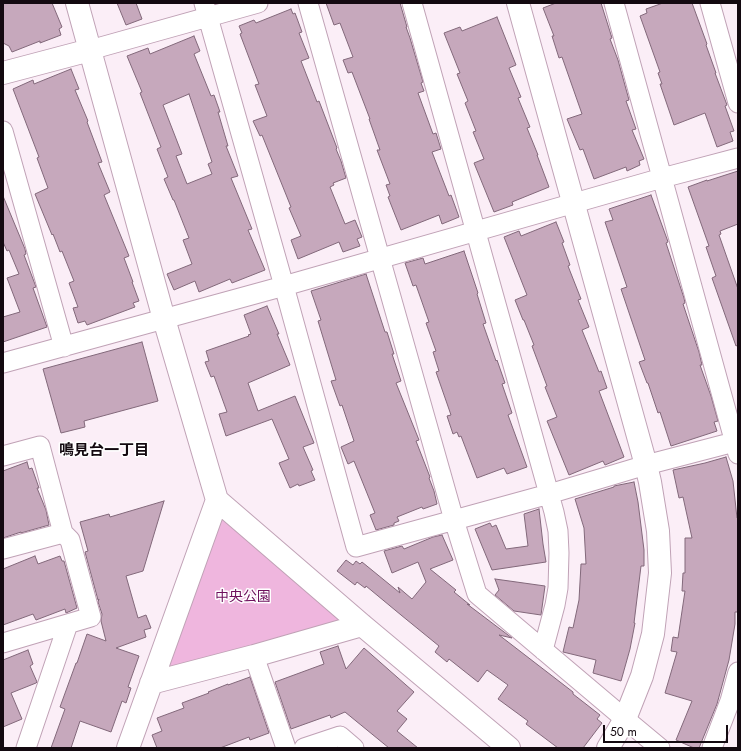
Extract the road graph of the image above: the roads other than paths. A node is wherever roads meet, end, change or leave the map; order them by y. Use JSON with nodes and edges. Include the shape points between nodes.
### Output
{"nodes":[{"id":1,"x":77,"y":3,"type":"edge"},
{"id":2,"x":258,"y":3,"type":"edge"},
{"id":3,"x":308,"y":3,"type":"edge"},
{"id":4,"x":412,"y":3,"type":"edge"},
{"id":5,"x":518,"y":3,"type":"edge"},
{"id":6,"x":614,"y":3,"type":"edge"},
{"id":7,"x":710,"y":3,"type":"edge"},
{"id":8,"x":206,"y":10,"type":"edge"},
{"id":9,"x":90,"y":50,"type":"junction"},
{"id":10,"x":3,"y":73,"type":"edge"},
{"id":11,"x":734,"y":75,"type":"edge"},
{"id":12,"x":738,"y":103,"type":"edge"},
{"id":13,"x":3,"y":131,"type":"edge"},
{"id":14,"x":738,"y":158,"type":"edge"},
{"id":15,"x":662,"y":178,"type":"junction"},
{"id":16,"x":573,"y":203,"type":"junction"},
{"id":17,"x":476,"y":231,"type":"junction"},
{"id":18,"x":380,"y":258,"type":"junction"},
{"id":19,"x":284,"y":286,"type":"junction"},
{"id":20,"x":164,"y":319,"type":"junction"},
{"id":21,"x":64,"y":347,"type":"junction"},
{"id":22,"x":3,"y":364,"type":"edge"},
{"id":23,"x":737,"y":446,"type":"edge"},
{"id":24,"x":3,"y":456,"type":"edge"},
{"id":25,"x":646,"y":465,"type":"junction"},
{"id":26,"x":549,"y":494,"type":"junction"},
{"id":27,"x":217,"y":500,"type":"junction"},
{"id":28,"x":454,"y":520,"type":"junction"},
{"id":29,"x":63,"y":533,"type":"junction"},
{"id":30,"x":3,"y":549,"type":"edge"},
{"id":31,"x":68,"y":624,"type":"junction"},
{"id":32,"x":362,"y":625,"type":"junction"},
{"id":33,"x":3,"y":644,"type":"edge"},
{"id":34,"x":543,"y":650,"type":"junction"},
{"id":35,"x":254,"y":656,"type":"junction"},
{"id":36,"x":738,"y":672,"type":"edge"},
{"id":37,"x":151,"y":683,"type":"junction"},
{"id":38,"x":625,"y":720,"type":"junction"},
{"id":39,"x":26,"y":748,"type":"edge"},
{"id":40,"x":128,"y":748,"type":"edge"},
{"id":41,"x":286,"y":748,"type":"edge"},
{"id":42,"x":304,"y":748,"type":"edge"},
{"id":43,"x":354,"y":748,"type":"edge"},
{"id":44,"x":509,"y":748,"type":"edge"},
{"id":45,"x":608,"y":748,"type":"edge"},
{"id":46,"x":660,"y":748,"type":"edge"},
{"id":47,"x":712,"y":748,"type":"edge"}],
"edges":[{"from":1,"to":9,"type":"street"},
{"from":2,"to":8,"type":"street"},
{"from":3,"to":18,"type":"street"},
{"from":4,"to":17,"type":"street"},
{"from":5,"to":16,"type":"street"},
{"from":6,"to":15,"type":"street"},
{"from":7,"to":11,"type":"street"},
{"from":8,"to":9,"type":"street"},
{"from":8,"to":19,"type":"street"},
{"from":9,"to":10,"type":"street"},
{"from":9,"to":20,"type":"street"},
{"from":11,"to":12,"type":"street"},
{"from":13,"to":21,"type":"street"},
{"from":14,"to":15,"type":"street"},
{"from":15,"to":16,"type":"street"},
{"from":15,"to":23,"type":"street"},
{"from":16,"to":17,"type":"street"},
{"from":16,"to":25,"type":"street"},
{"from":17,"to":18,"type":"street"},
{"from":17,"to":26,"type":"street"},
{"from":18,"to":19,"type":"street"},
{"from":18,"to":28,"type":"street"},
{"from":19,"to":20,"type":"street"},
{"from":19,"to":28,"type":"street","via":[[356,547]]},
{"from":20,"to":21,"type":"street"},
{"from":20,"to":27,"type":"street"},
{"from":21,"to":22,"type":"street"},
{"from":23,"to":25,"type":"street"},
{"from":24,"to":29,"type":"street","via":[[40,446]]},
{"from":25,"to":26,"type":"street"},
{"from":25,"to":38,"type":"street","via":[[658,531],[660,573],[653,634],[642,676]]},
{"from":26,"to":28,"type":"street"},
{"from":26,"to":34,"type":"street","via":[[558,531],[558,580],[555,605]]},
{"from":27,"to":32,"type":"street"},
{"from":27,"to":37,"type":"street"},
{"from":28,"to":34,"type":"street","via":[[476,594]]},
{"from":29,"to":30,"type":"street"},
{"from":29,"to":31,"type":"street","via":[[70,540],[91,617]]},
{"from":31,"to":33,"type":"street"},
{"from":31,"to":39,"type":"street"},
{"from":32,"to":35,"type":"street"},
{"from":32,"to":44,"type":"street"},
{"from":34,"to":38,"type":"street"},
{"from":35,"to":37,"type":"street"},
{"from":35,"to":41,"type":"street"},
{"from":36,"to":47,"type":"street"},
{"from":37,"to":40,"type":"street"},
{"from":38,"to":45,"type":"street"},
{"from":38,"to":46,"type":"street"},
{"from":42,"to":43,"type":"street","via":[[340,736]]}]}
